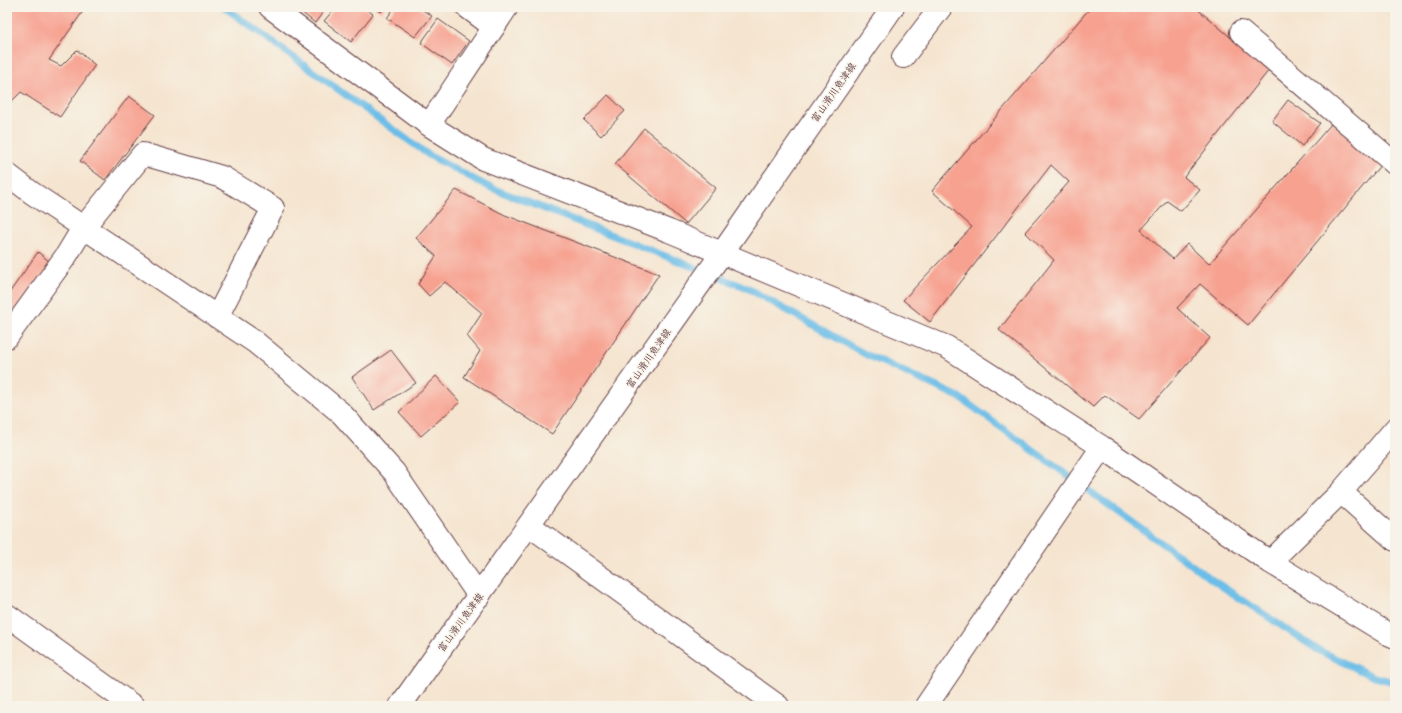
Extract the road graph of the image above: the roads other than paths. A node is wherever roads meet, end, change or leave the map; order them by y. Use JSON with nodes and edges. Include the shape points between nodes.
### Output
{"nodes":[{"id":1,"x":270,"y":7,"type":"edge"},
{"id":2,"x":467,"y":7,"type":"edge"},
{"id":3,"x":507,"y":7,"type":"edge"},
{"id":4,"x":893,"y":7,"type":"edge"},
{"id":5,"x":941,"y":7,"type":"edge"},
{"id":6,"x":494,"y":27,"type":"junction"},
{"id":7,"x":1241,"y":32,"type":"dead end"},
{"id":8,"x":903,"y":57,"type":"dead end"},
{"id":9,"x":430,"y":125,"type":"junction"},
{"id":10,"x":1395,"y":164,"type":"edge"},
{"id":11,"x":7,"y":174,"type":"edge"},
{"id":12,"x":83,"y":228,"type":"junction"},
{"id":13,"x":722,"y":253,"type":"junction"},
{"id":14,"x":218,"y":317,"type":"junction"},
{"id":15,"x":7,"y":337,"type":"edge"},
{"id":16,"x":1395,"y":429,"type":"edge"},
{"id":17,"x":1102,"y":447,"type":"junction"},
{"id":18,"x":1341,"y":492,"type":"junction"},
{"id":19,"x":529,"y":525,"type":"junction"},
{"id":20,"x":1395,"y":540,"type":"edge"},
{"id":21,"x":1270,"y":562,"type":"junction"},
{"id":22,"x":479,"y":596,"type":"junction"},
{"id":23,"x":7,"y":615,"type":"edge"},
{"id":24,"x":1395,"y":637,"type":"edge"},
{"id":25,"x":133,"y":706,"type":"edge"},
{"id":26,"x":400,"y":706,"type":"edge"},
{"id":27,"x":778,"y":706,"type":"edge"},
{"id":28,"x":926,"y":706,"type":"edge"}],
"edges":[{"from":1,"to":9,"type":"street"},
{"from":2,"to":6,"type":"street"},
{"from":3,"to":6,"type":"street"},
{"from":4,"to":13,"type":"street","name":"富山滑川魚津線"},
{"from":5,"to":8,"type":"street"},
{"from":6,"to":9,"type":"street"},
{"from":7,"to":10,"type":"street"},
{"from":9,"to":13,"type":"street","via":[[483,159]]},
{"from":11,"to":12,"type":"street"},
{"from":12,"to":14,"type":"street"},
{"from":12,"to":14,"type":"street","via":[[143,154],[222,177],[273,208]]},
{"from":12,"to":15,"type":"street","via":[[66,256]]},
{"from":13,"to":17,"type":"street","via":[[947,347]]},
{"from":13,"to":19,"type":"street","name":"富山滑川魚津線"},
{"from":14,"to":22,"type":"street","via":[[255,342],[341,413],[394,472]]},
{"from":16,"to":18,"type":"street"},
{"from":17,"to":21,"type":"street"},
{"from":17,"to":28,"type":"street"},
{"from":18,"to":20,"type":"street"},
{"from":18,"to":21,"type":"street"},
{"from":19,"to":22,"type":"street","name":"富山滑川魚津線"},
{"from":19,"to":27,"type":"street"},
{"from":21,"to":24,"type":"street"},
{"from":22,"to":26,"type":"street","name":"富山滑川魚津線"},
{"from":23,"to":25,"type":"street"}]}
